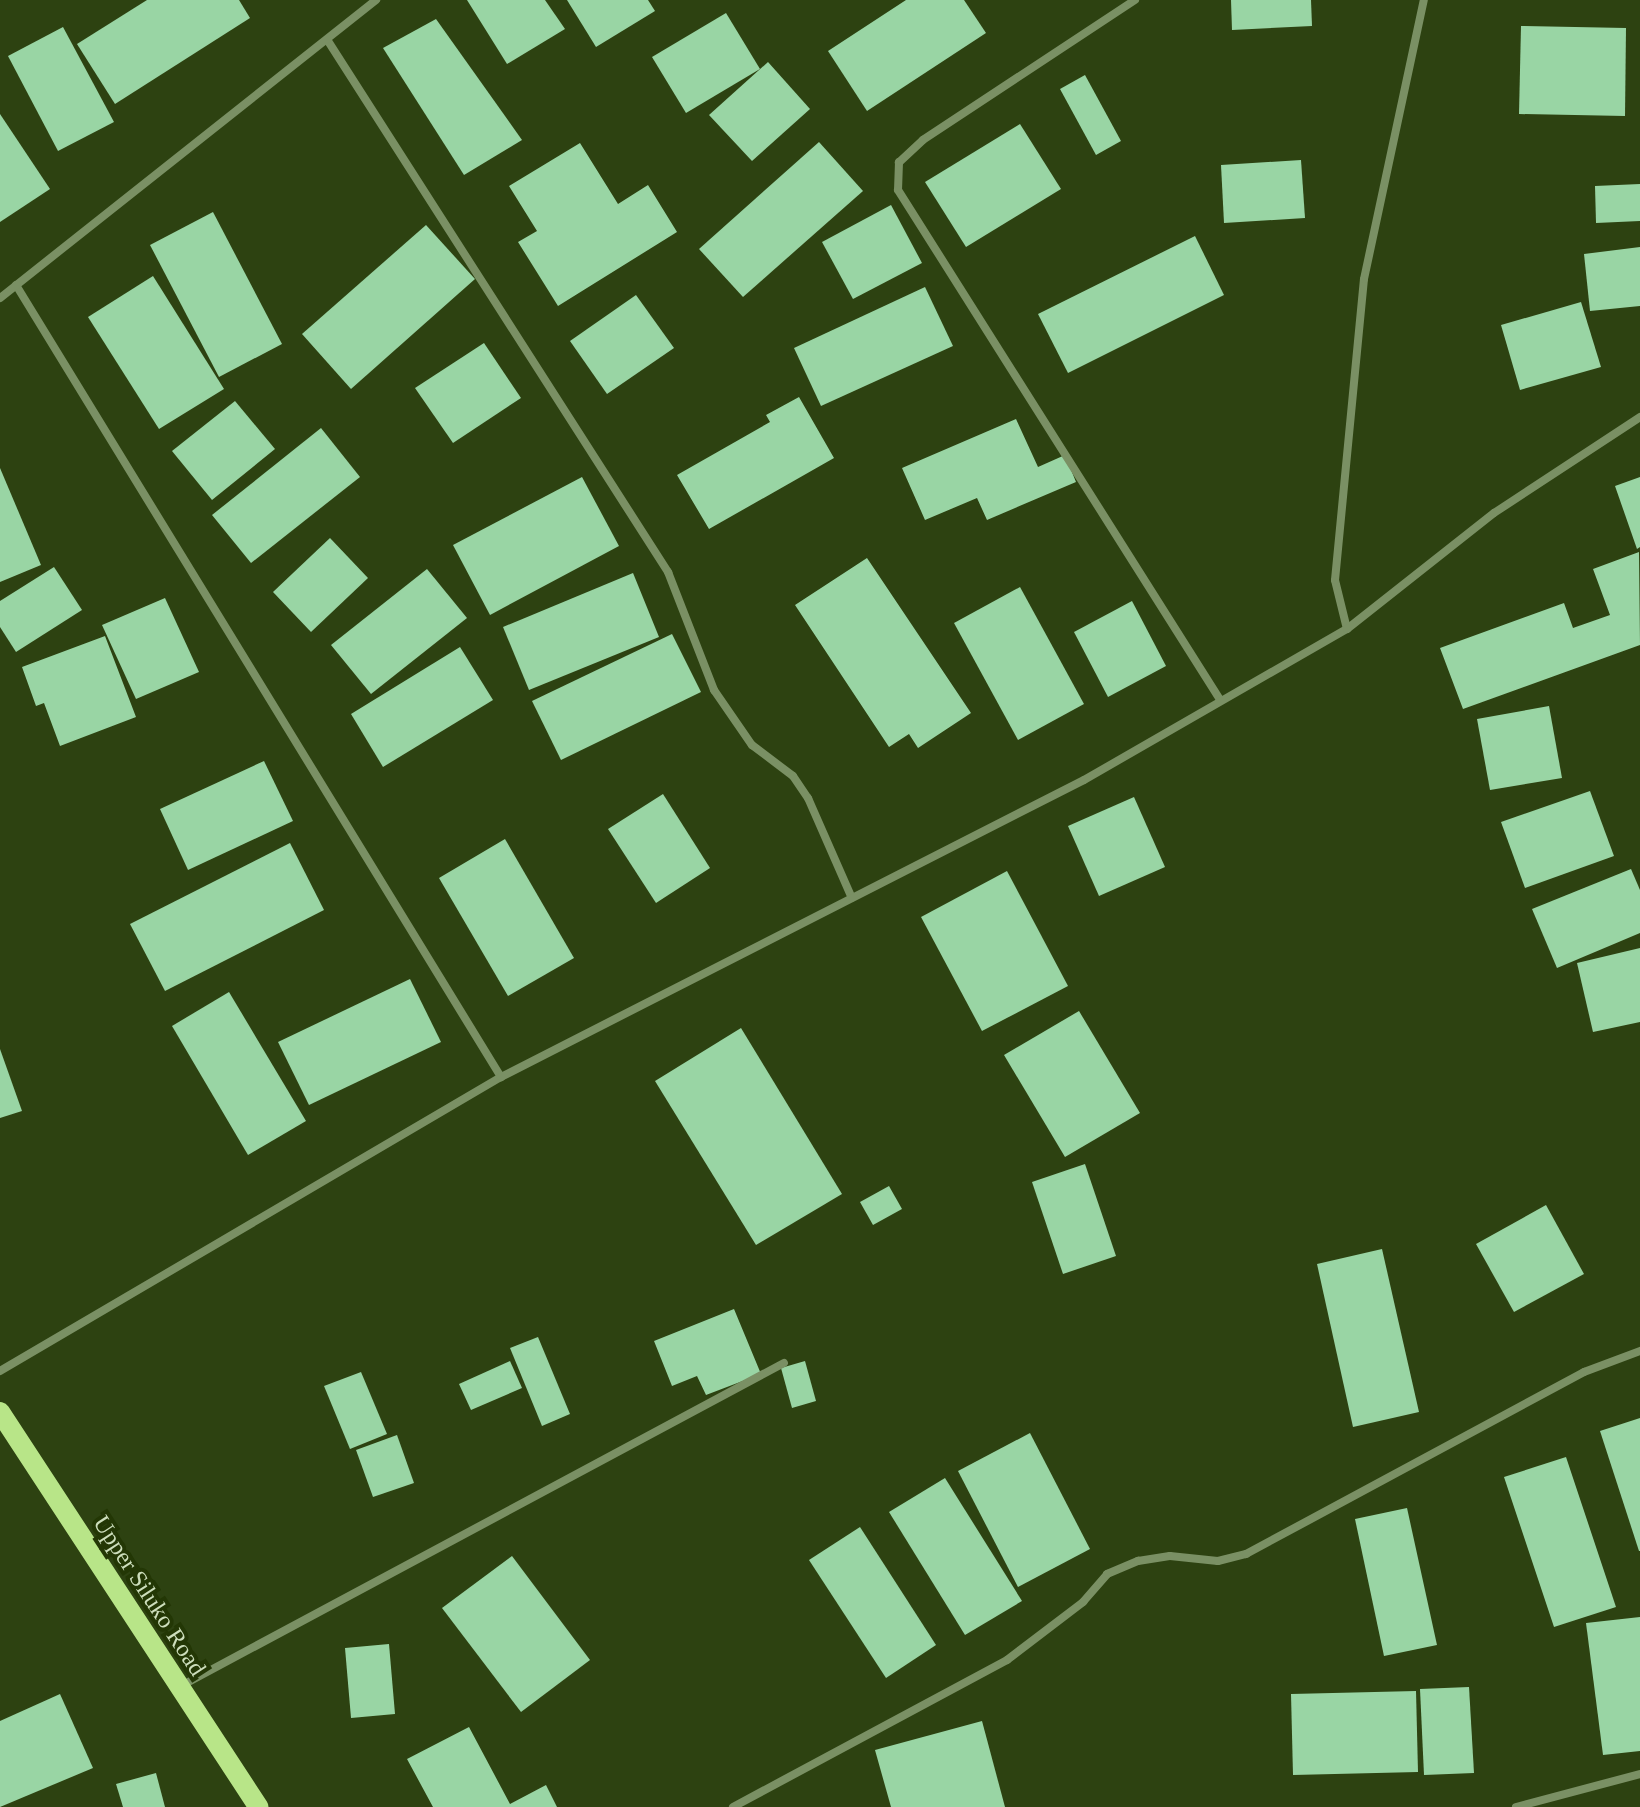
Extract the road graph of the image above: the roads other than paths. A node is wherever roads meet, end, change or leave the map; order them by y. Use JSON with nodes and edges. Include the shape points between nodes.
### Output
{"nodes":[{"id":1,"x":376,"y":0,"type":"edge"},
{"id":2,"x":1135,"y":0,"type":"edge"},
{"id":3,"x":1424,"y":0,"type":"edge"},
{"id":4,"x":328,"y":41,"type":"junction"},
{"id":5,"x":16,"y":285,"type":"junction"},
{"id":6,"x":0,"y":298,"type":"edge"},
{"id":7,"x":1640,"y":417,"type":"edge"},
{"id":8,"x":1347,"y":629,"type":"junction"},
{"id":9,"x":1219,"y":698,"type":"junction"},
{"id":10,"x":852,"y":898,"type":"junction"},
{"id":11,"x":501,"y":1077,"type":"junction"},
{"id":12,"x":1640,"y":1351,"type":"edge"},
{"id":13,"x":784,"y":1363,"type":"dead end"},
{"id":14,"x":0,"y":1371,"type":"edge"},
{"id":15,"x":0,"y":1412,"type":"edge"},
{"id":16,"x":177,"y":1688,"type":"junction"},
{"id":17,"x":1640,"y":1774,"type":"edge"},
{"id":18,"x":258,"y":1807,"type":"edge"},
{"id":19,"x":733,"y":1807,"type":"edge"},
{"id":20,"x":1516,"y":1807,"type":"edge"}],
"edges":[{"from":1,"to":4,"type":"street"},
{"from":2,"to":9,"type":"street","via":[[923,140],[899,162],[898,190]]},
{"from":3,"to":8,"type":"street","via":[[1364,279],[1335,580]]},
{"from":4,"to":5,"type":"street"},
{"from":4,"to":10,"type":"street","via":[[668,572],[714,690],[752,745],[793,776],[808,798]]},
{"from":5,"to":6,"type":"street"},
{"from":5,"to":11,"type":"street"},
{"from":7,"to":8,"type":"street","via":[[1494,513]]},
{"from":8,"to":9,"type":"street"},
{"from":9,"to":10,"type":"street","via":[[1084,780]]},
{"from":10,"to":11,"type":"street"},
{"from":11,"to":14,"type":"street"},
{"from":12,"to":19,"type":"street","via":[[1584,1372],[1246,1554],[1218,1561],[1170,1556],[1107,1574],[1083,1602],[1007,1660]]},
{"from":13,"to":16,"type":"street"},
{"from":15,"to":16,"type":"main road","name":"Upper Siluko Road"},
{"from":16,"to":18,"type":"main road","name":"Upper Siluko Road"},
{"from":17,"to":20,"type":"street"}]}
